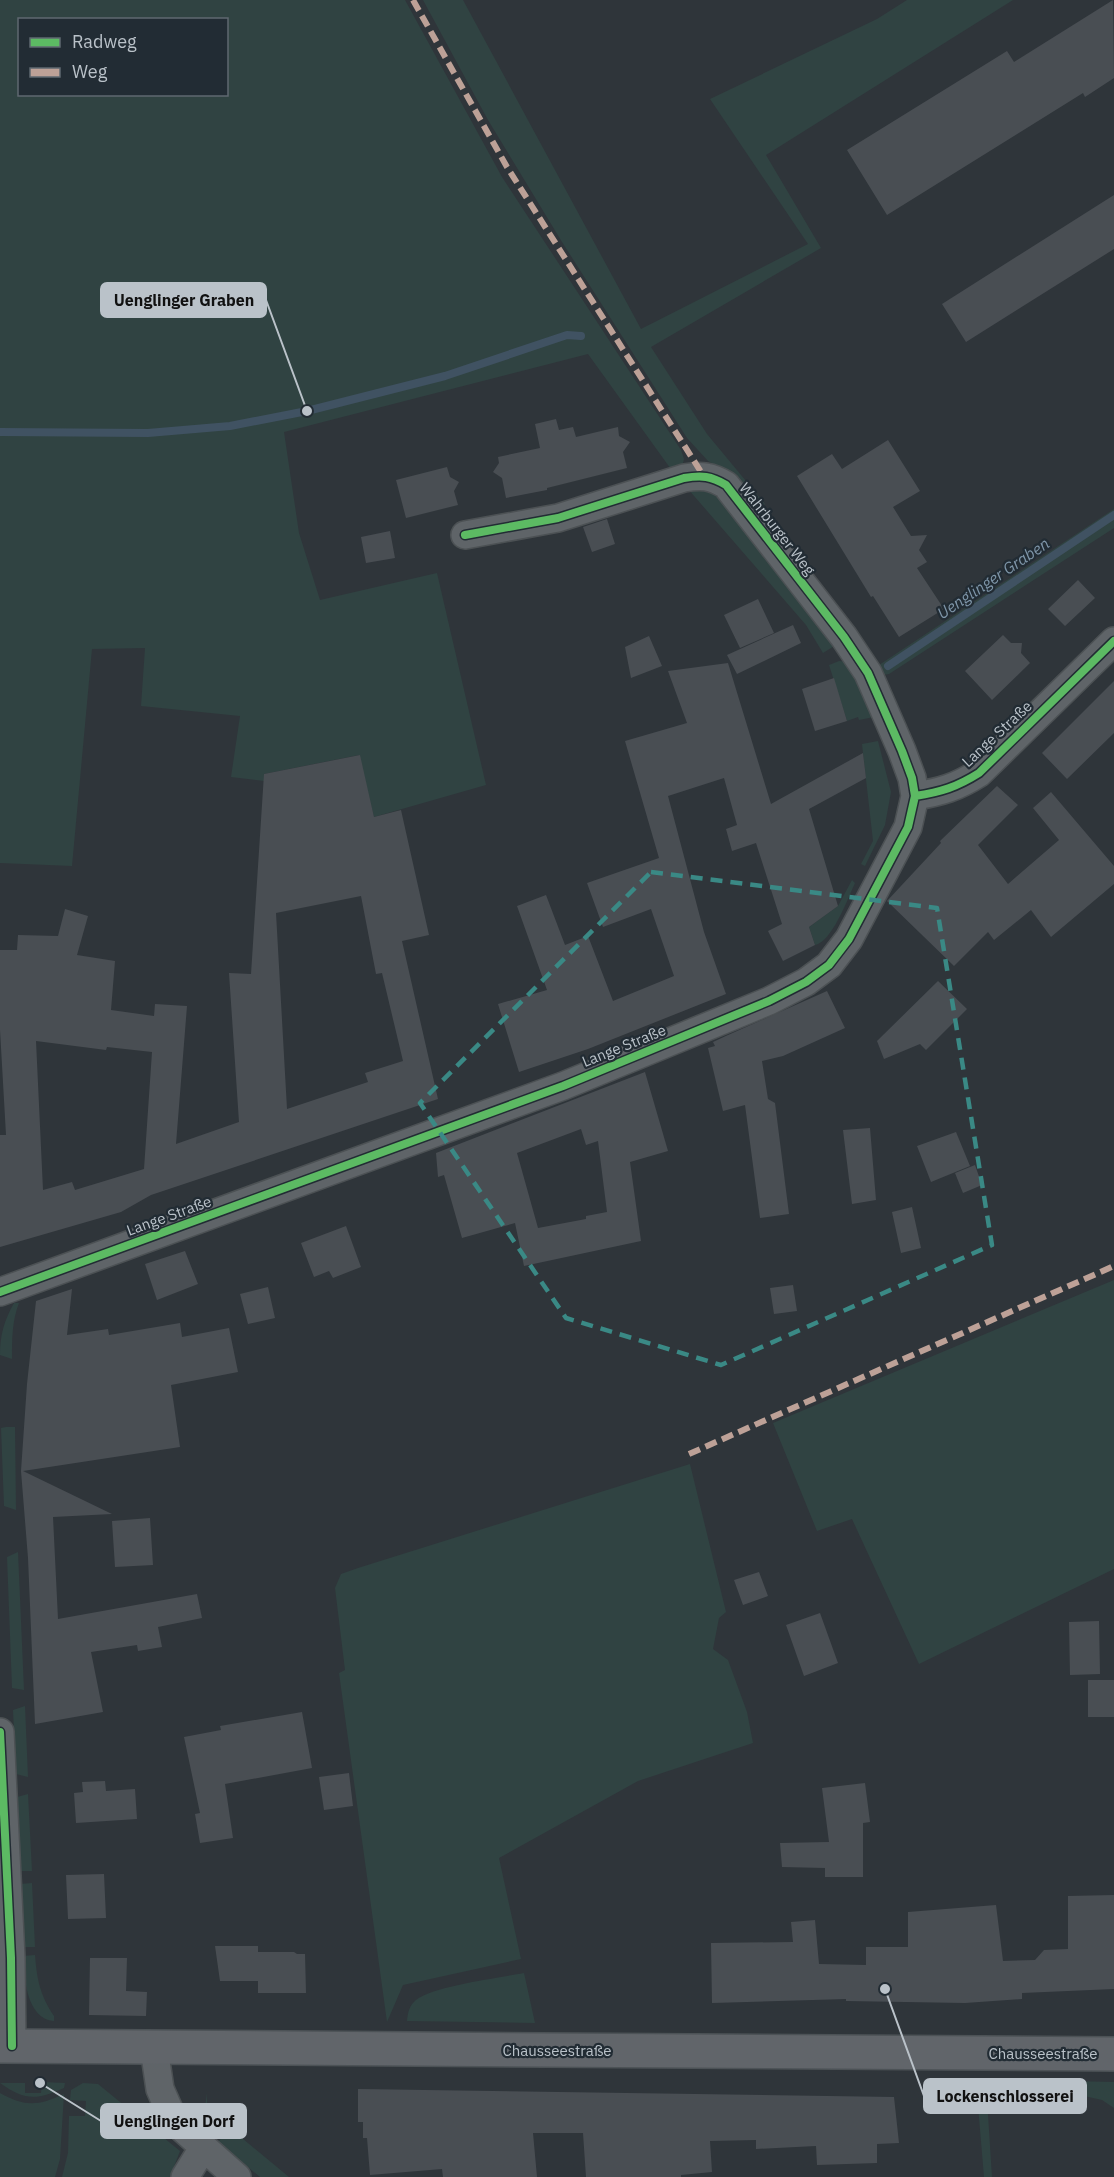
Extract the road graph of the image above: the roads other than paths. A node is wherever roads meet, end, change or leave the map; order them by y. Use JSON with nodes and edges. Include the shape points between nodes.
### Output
{"nodes":[{"id":1,"x":465,"y":535,"type":"dead end"},
{"id":2,"x":1114,"y":641,"type":"edge"},
{"id":3,"x":915,"y":796,"type":"junction"},
{"id":4,"x":0,"y":1292,"type":"edge"},
{"id":5,"x":0,"y":1732,"type":"edge"},
{"id":6,"x":6,"y":2046,"type":"edge"},
{"id":7,"x":154,"y":2048,"type":"junction"},
{"id":8,"x":1114,"y":2054,"type":"edge"},
{"id":9,"x":203,"y":2148,"type":"junction"},
{"id":10,"x":185,"y":2177,"type":"edge"},
{"id":11,"x":237,"y":2177,"type":"edge"}],
"edges":[{"from":1,"to":3,"type":"street","name":"Wahrburger Weg","via":[[558,518],[684,478],[715,478],[726,485],[868,673],[902,751]]},
{"from":2,"to":3,"type":"street","name":"Lange Straße","via":[[979,773],[958,786]]},
{"from":3,"to":4,"type":"street","name":"Lange Straße","via":[[908,827],[849,939],[829,964],[806,982],[770,1001],[563,1086]]},
{"from":5,"to":6,"type":"street","via":[[11,1958]]},
{"from":6,"to":7,"type":"main road","name":"Chausseestraße"},
{"from":7,"to":8,"type":"main road","name":"Chausseestraße"},
{"from":7,"to":9,"type":"street","via":[[160,2089],[174,2121]]},
{"from":9,"to":10,"type":"street"},
{"from":9,"to":11,"type":"street"}]}
